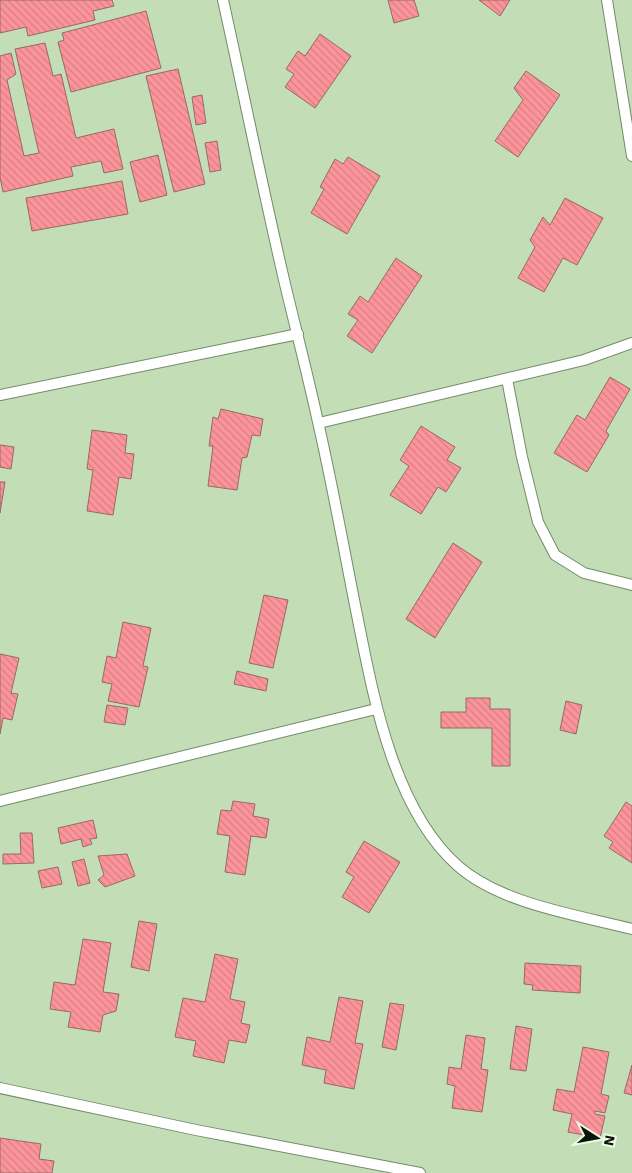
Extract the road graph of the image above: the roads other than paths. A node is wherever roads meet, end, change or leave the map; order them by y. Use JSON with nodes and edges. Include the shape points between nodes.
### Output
{"nodes":[{"id":1,"x":223,"y":0,"type":"edge"},
{"id":2,"x":607,"y":0,"type":"edge"},
{"id":3,"x":632,"y":156,"type":"edge"},
{"id":4,"x":298,"y":334,"type":"junction"},
{"id":5,"x":632,"y":343,"type":"edge"},
{"id":6,"x":507,"y":379,"type":"junction"},
{"id":7,"x":0,"y":395,"type":"edge"},
{"id":8,"x":319,"y":423,"type":"junction"},
{"id":9,"x":632,"y":586,"type":"edge"},
{"id":10,"x":376,"y":709,"type":"junction"},
{"id":11,"x":0,"y":801,"type":"edge"},
{"id":12,"x":632,"y":929,"type":"edge"},
{"id":13,"x":0,"y":1088,"type":"edge"},
{"id":14,"x":420,"y":1173,"type":"edge"}],
"edges":[{"from":1,"to":4,"type":"lane"},
{"from":2,"to":3,"type":"lane"},
{"from":4,"to":7,"type":"lane"},
{"from":4,"to":8,"type":"lane"},
{"from":5,"to":6,"type":"lane","via":[[584,360]]},
{"from":6,"to":8,"type":"lane"},
{"from":6,"to":9,"type":"lane","via":[[538,522],[555,555],[584,573]]},
{"from":8,"to":10,"type":"lane"},
{"from":10,"to":11,"type":"lane"},
{"from":10,"to":12,"type":"lane","via":[[417,814],[459,867],[520,899]]},
{"from":13,"to":14,"type":"lane"}]}
